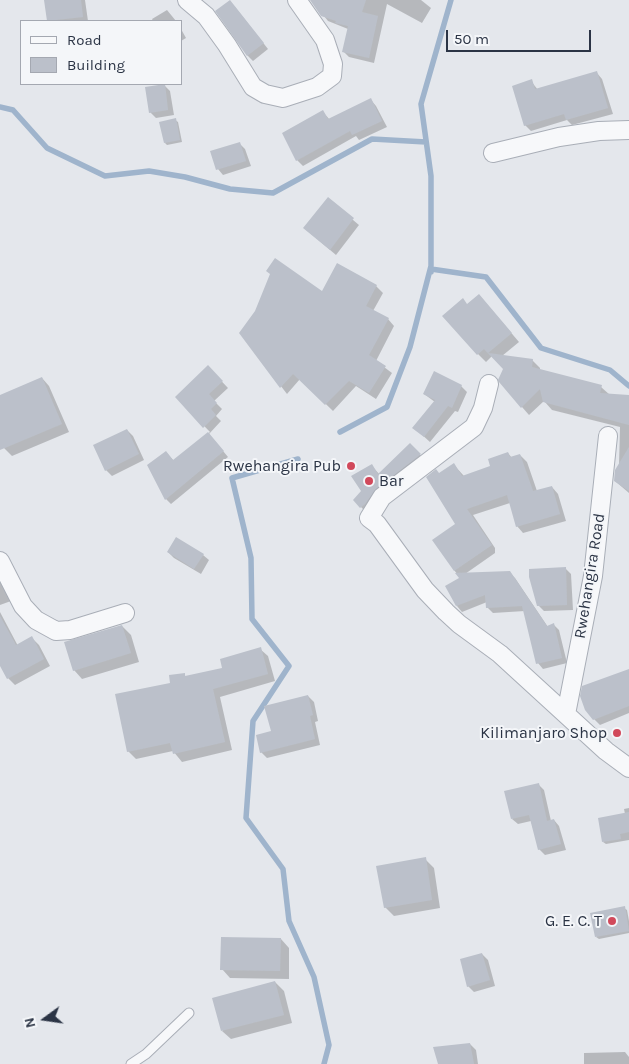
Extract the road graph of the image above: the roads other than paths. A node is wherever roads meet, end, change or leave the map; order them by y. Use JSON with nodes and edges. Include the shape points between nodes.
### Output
{"nodes":[{"id":1,"x":187,"y":0,"type":"edge"},
{"id":2,"x":297,"y":0,"type":"edge"},
{"id":3,"x":629,"y":130,"type":"edge"},
{"id":4,"x":493,"y":153,"type":"dead end"},
{"id":5,"x":489,"y":384,"type":"dead end"},
{"id":6,"x":608,"y":436,"type":"dead end"},
{"id":7,"x":0,"y":561,"type":"edge"},
{"id":8,"x":125,"y":613,"type":"dead end"},
{"id":9,"x":566,"y":714,"type":"junction"},
{"id":10,"x":629,"y":768,"type":"edge"},
{"id":11,"x":190,"y":1013,"type":"dead end"},
{"id":12,"x":131,"y":1064,"type":"edge"}],
"edges":[{"from":1,"to":2,"type":"street","via":[[206,16],[253,87],[283,98],[317,87],[332,76],[333,64],[325,40]]},
{"from":3,"to":4,"type":"street","via":[[559,137]]},
{"from":5,"to":9,"type":"street","via":[[474,428],[382,497],[369,518],[378,524],[425,590],[446,612],[500,654]]},
{"from":6,"to":9,"type":"street","name":"Rwehangira Road","via":[[593,576]]},
{"from":7,"to":8,"type":"street","via":[[23,606],[36,620],[56,631],[70,630]]},
{"from":9,"to":10,"type":"street"},
{"from":11,"to":12,"type":"lane"}]}
